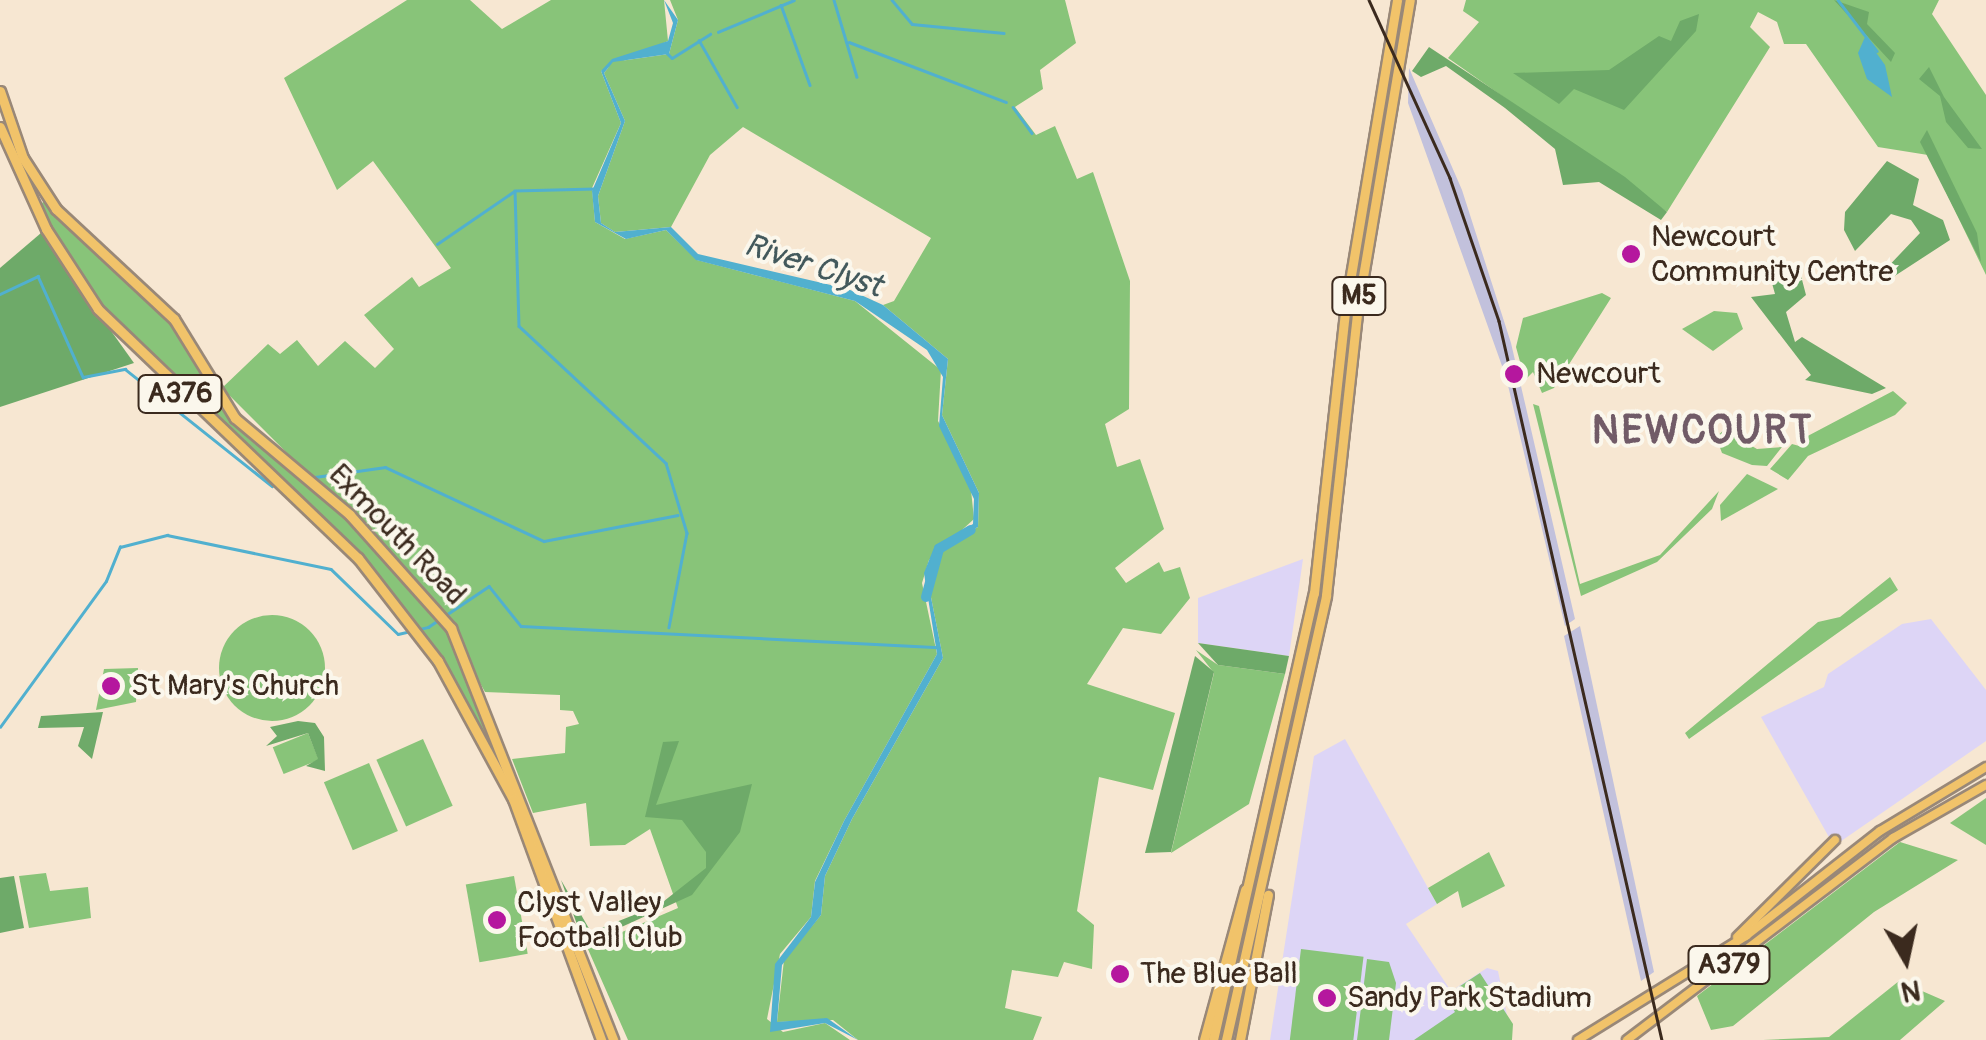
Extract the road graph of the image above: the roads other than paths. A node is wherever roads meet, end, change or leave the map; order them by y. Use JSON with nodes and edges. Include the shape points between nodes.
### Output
{"nodes":[{"id":1,"x":1397,"y":0,"type":"edge"},
{"id":2,"x":1410,"y":0,"type":"edge"},
{"id":3,"x":0,"y":91,"type":"edge"},
{"id":4,"x":0,"y":127,"type":"edge"},
{"id":5,"x":1986,"y":766,"type":"edge"},
{"id":6,"x":1986,"y":785,"type":"edge"},
{"id":7,"x":1835,"y":840,"type":"dead end"},
{"id":8,"x":1274,"y":848,"type":"junction"},
{"id":9,"x":1260,"y":850,"type":"junction"},
{"id":10,"x":1723,"y":950,"type":"junction"},
{"id":11,"x":601,"y":1040,"type":"edge"},
{"id":12,"x":613,"y":1040,"type":"edge"},
{"id":13,"x":1204,"y":1040,"type":"edge"},
{"id":14,"x":1212,"y":1040,"type":"edge"},
{"id":15,"x":1226,"y":1040,"type":"edge"},
{"id":16,"x":1240,"y":1040,"type":"edge"},
{"id":17,"x":1578,"y":1040,"type":"edge"},
{"id":18,"x":1626,"y":1040,"type":"edge"}],
"edges":[{"from":1,"to":9,"type":"highway","number":"M5","via":[[1346,305],[1316,582]]},
{"from":2,"to":8,"type":"highway","number":"M5","via":[[1358,306],[1326,594]]},
{"from":3,"to":12,"type":"highway","name":"Exmouth Road","number":"A376","via":[[23,158],[56,209],[174,320],[235,418],[350,515],[442,616],[531,814]]},
{"from":4,"to":11,"type":"highway","name":"Exmouth Road","number":"A376","via":[[46,229],[122,338],[330,529],[420,635],[513,800]]},
{"from":5,"to":10,"type":"main road","number":"A379","via":[[1910,810]]},
{"from":6,"to":18,"type":"main road","number":"A379","via":[[1893,838]]},
{"from":7,"to":10,"type":"main road","number":"A379"},
{"from":8,"to":15,"type":"highway","number":"M5"},
{"from":8,"to":16,"type":"highway","number":"M5"},
{"from":9,"to":13,"type":"highway","number":"M5"},
{"from":9,"to":14,"type":"highway","number":"M5"},
{"from":10,"to":17,"type":"main road","number":"A379"}]}
